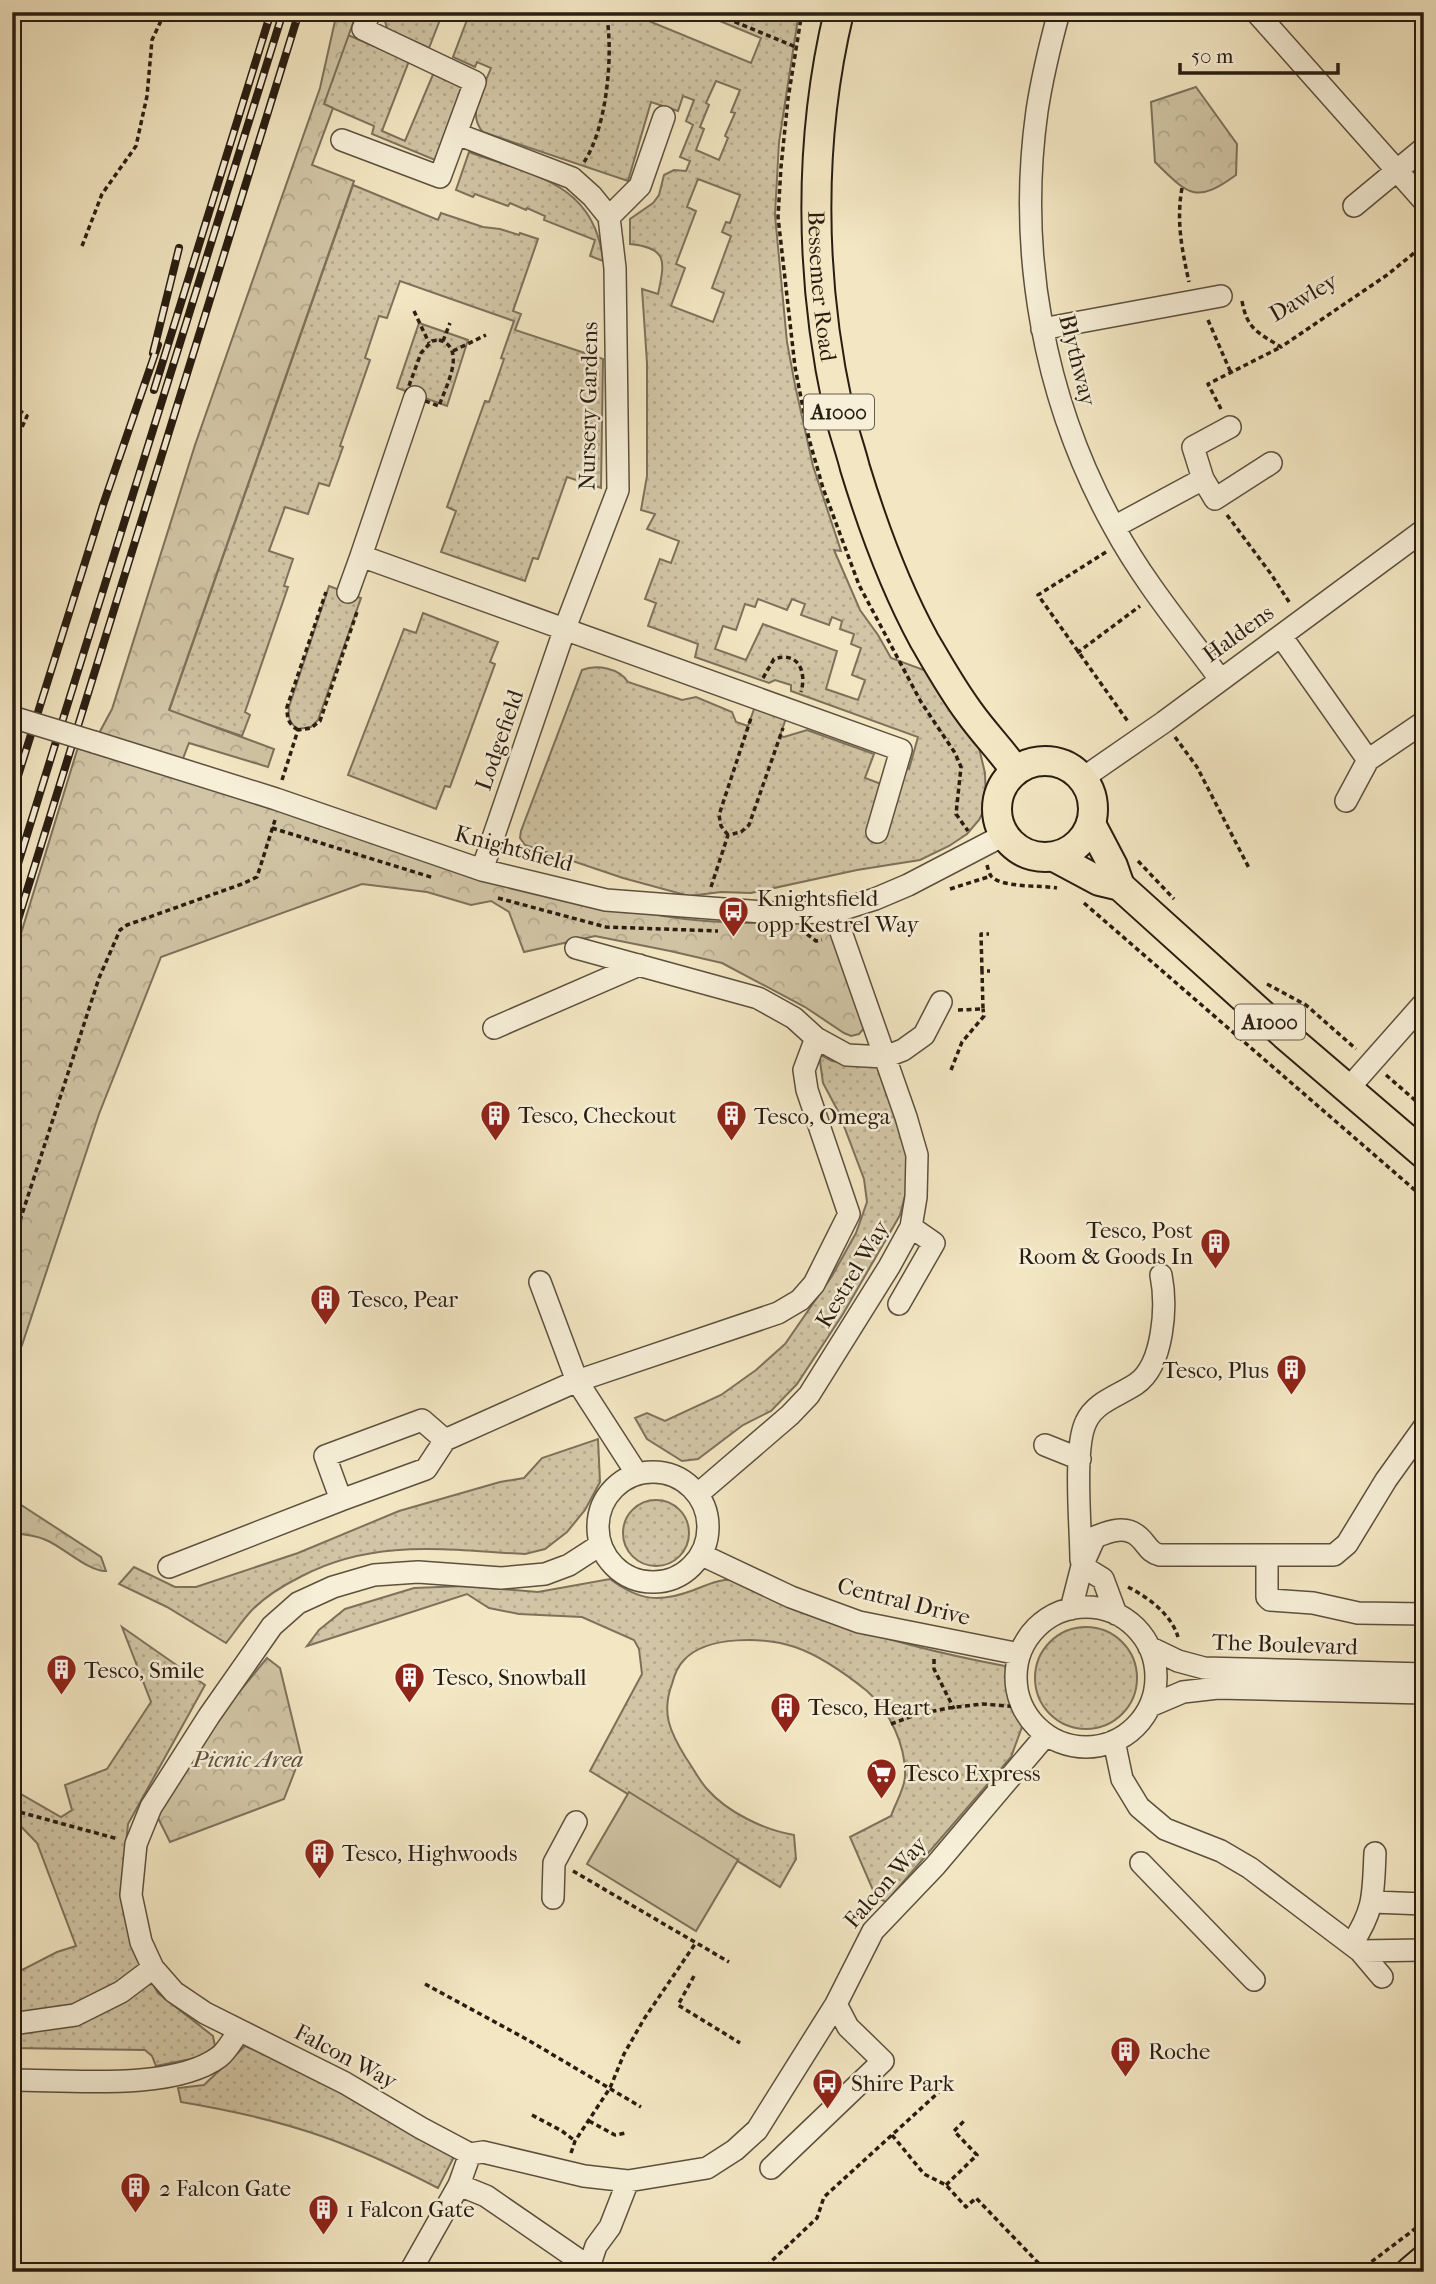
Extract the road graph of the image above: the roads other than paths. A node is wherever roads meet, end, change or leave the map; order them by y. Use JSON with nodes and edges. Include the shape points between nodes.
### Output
{"nodes":[{"id":1,"x":370,"y":12,"type":"edge"},
{"id":2,"x":839,"y":12,"type":"edge"},
{"id":3,"x":1059,"y":12,"type":"edge"},
{"id":4,"x":1256,"y":12,"type":"edge"},
{"id":5,"x":663,"y":117,"type":"dead end"},
{"id":6,"x":457,"y":134,"type":"junction"},
{"id":7,"x":342,"y":140,"type":"dead end"},
{"id":8,"x":1424,"y":148,"type":"edge"},
{"id":9,"x":1397,"y":171,"type":"junction"},
{"id":10,"x":1424,"y":201,"type":"edge"},
{"id":11,"x":1354,"y":206,"type":"dead end"},
{"id":12,"x":609,"y":217,"type":"junction"},
{"id":13,"x":1231,"y":295,"type":"road end"},
{"id":14,"x":1042,"y":329,"type":"junction"},
{"id":15,"x":415,"y":397,"type":"road end"},
{"id":16,"x":1230,"y":427,"type":"road end"},
{"id":17,"x":1271,"y":463,"type":"dead end"},
{"id":18,"x":1203,"y":479,"type":"junction"},
{"id":19,"x":1424,"y":530,"type":"edge"},
{"id":20,"x":1118,"y":534,"type":"junction"},
{"id":21,"x":361,"y":555,"type":"junction"},
{"id":22,"x":348,"y":592,"type":"road end"},
{"id":23,"x":565,"y":628,"type":"junction"},
{"id":24,"x":1281,"y":636,"type":"junction"},
{"id":25,"x":1220,"y":679,"type":"junction"},
{"id":26,"x":12,"y":716,"type":"edge"},
{"id":27,"x":1424,"y":722,"type":"edge"},
{"id":28,"x":1368,"y":760,"type":"junction"},
{"id":29,"x":1015,"y":770,"type":"junction"},
{"id":30,"x":1083,"y":778,"type":"junction"},
{"id":31,"x":1346,"y":801,"type":"dead end"},
{"id":32,"x":1091,"y":824,"type":"junction"},
{"id":33,"x":877,"y":832,"type":"dead end"},
{"id":34,"x":1004,"y":835,"type":"junction"},
{"id":35,"x":1056,"y":858,"type":"junction"},
{"id":36,"x":482,"y":870,"type":"junction"},
{"id":37,"x":1120,"y":886,"type":"junction"},
{"id":38,"x":834,"y":912,"type":"junction"},
{"id":39,"x":576,"y":948,"type":"dead end"},
{"id":40,"x":639,"y":965,"type":"junction"},
{"id":41,"x":1424,"y":1003,"type":"edge"},
{"id":42,"x":940,"y":1005,"type":"road end"},
{"id":43,"x":494,"y":1028,"type":"dead end"},
{"id":44,"x":816,"y":1038,"type":"junction"},
{"id":45,"x":885,"y":1057,"type":"junction"},
{"id":46,"x":1348,"y":1089,"type":"junction"},
{"id":47,"x":1424,"y":1154,"type":"edge"},
{"id":48,"x":911,"y":1227,"type":"junction"},
{"id":49,"x":1161,"y":1275,"type":"dead end"},
{"id":50,"x":540,"y":1282,"type":"dead end"},
{"id":51,"x":899,"y":1304,"type":"dead end"},
{"id":52,"x":577,"y":1381,"type":"junction"},
{"id":53,"x":1424,"y":1427,"type":"edge"},
{"id":54,"x":445,"y":1440,"type":"junction"},
{"id":55,"x":1045,"y":1445,"type":"dead end"},
{"id":56,"x":1080,"y":1459,"type":"junction"},
{"id":57,"x":637,"y":1474,"type":"junction"},
{"id":58,"x":698,"y":1494,"type":"junction"},
{"id":59,"x":341,"y":1500,"type":"junction"},
{"id":60,"x":600,"y":1545,"type":"junction"},
{"id":61,"x":702,"y":1555,"type":"junction"},
{"id":62,"x":1267,"y":1555,"type":"junction"},
{"id":63,"x":1082,"y":1566,"type":"junction"},
{"id":64,"x":169,"y":1567,"type":"dead end"},
{"id":65,"x":1071,"y":1609,"type":"junction"},
{"id":66,"x":1424,"y":1614,"type":"edge"},
{"id":67,"x":1116,"y":1615,"type":"junction"},
{"id":68,"x":1149,"y":1647,"type":"junction"},
{"id":69,"x":1020,"y":1654,"type":"junction"},
{"id":70,"x":1424,"y":1674,"type":"edge"},
{"id":71,"x":1424,"y":1693,"type":"edge"},
{"id":72,"x":1150,"y":1706,"type":"junction"},
{"id":73,"x":1046,"y":1735,"type":"junction"},
{"id":74,"x":1114,"y":1741,"type":"junction"},
{"id":75,"x":576,"y":1822,"type":"dead end"},
{"id":76,"x":1375,"y":1853,"type":"dead end"},
{"id":77,"x":1141,"y":1863,"type":"dead end"},
{"id":78,"x":553,"y":1898,"type":"dead end"},
{"id":79,"x":1373,"y":1902,"type":"junction"},
{"id":80,"x":1424,"y":1904,"type":"edge"},
{"id":81,"x":1356,"y":1947,"type":"junction"},
{"id":82,"x":1424,"y":1950,"type":"edge"},
{"id":83,"x":153,"y":1968,"type":"junction"},
{"id":84,"x":1382,"y":1977,"type":"dead end"},
{"id":85,"x":1254,"y":1980,"type":"dead end"},
{"id":86,"x":835,"y":2004,"type":"junction"},
{"id":87,"x":12,"y":2024,"type":"edge"},
{"id":88,"x":239,"y":2031,"type":"junction"},
{"id":89,"x":12,"y":2080,"type":"edge"},
{"id":90,"x":470,"y":2154,"type":"junction"},
{"id":91,"x":772,"y":2168,"type":"dead end"},
{"id":92,"x":628,"y":2181,"type":"junction"},
{"id":93,"x":459,"y":2185,"type":"junction"},
{"id":94,"x":1424,"y":2260,"type":"edge"},
{"id":95,"x":410,"y":2272,"type":"edge"},
{"id":96,"x":1410,"y":2272,"type":"edge"}],
"edges":[{"from":1,"to":6,"type":"street","via":[[363,29],[475,82]]},
{"from":2,"to":29,"type":"main road","name":"Bessemer Road","number":"A1000","via":[[821,115],[816,178],[823,310],[838,408],[870,519],[900,593],[968,712]]},
{"from":3,"to":14,"type":"street","name":"Blythway","via":[[1037,110],[1031,166],[1031,242]]},
{"from":4,"to":9,"type":"street"},
{"from":5,"to":12,"type":"street","via":[[640,186]]},
{"from":6,"to":7,"type":"street","via":[[440,177]]},
{"from":6,"to":12,"type":"street","via":[[572,178]]},
{"from":8,"to":9,"type":"street"},
{"from":9,"to":10,"type":"street"},
{"from":9,"to":11,"type":"street"},
{"from":12,"to":23,"type":"street","name":"Nursery Gardens","via":[[615,268],[618,490]]},
{"from":13,"to":14,"type":"street"},
{"from":14,"to":20,"type":"street","name":"Blythway","via":[[1069,430]]},
{"from":15,"to":21,"type":"street"},
{"from":16,"to":18,"type":"street","via":[[1193,447]]},
{"from":17,"to":18,"type":"street","via":[[1215,499]]},
{"from":18,"to":20,"type":"street"},
{"from":19,"to":24,"type":"street","name":"Haldens"},
{"from":20,"to":25,"type":"street","name":"Blythway"},
{"from":21,"to":22,"type":"street"},
{"from":21,"to":23,"type":"street"},
{"from":23,"to":33,"type":"street","via":[[901,750]]},
{"from":23,"to":36,"type":"street","name":"Lodgefield"},
{"from":24,"to":25,"type":"street","name":"Haldens"},
{"from":24,"to":28,"type":"street"},
{"from":25,"to":30,"type":"street","name":"Haldens"},
{"from":26,"to":36,"type":"street","name":"Knightsfield","bridge":true},
{"from":27,"to":28,"type":"street"},
{"from":28,"to":31,"type":"street"},
{"from":29,"to":30,"type":"main road","via":[[1045,761],[1070,768]]},
{"from":29,"to":34,"type":"main road","via":[[1005,780],[998,802]]},
{"from":30,"to":32,"type":"main road","number":"A1000","via":[[1091,795]]},
{"from":32,"to":35,"type":"main road","via":[[1075,849]]},
{"from":32,"to":37,"type":"main road","number":"A1000"},
{"from":34,"to":35,"type":"main road","number":"A1000","via":[[1029,855]]},
{"from":34,"to":38,"type":"street","name":"Knightsfield","via":[[908,885]]},
{"from":35,"to":37,"type":"main road","number":"A1000","via":[[1099,881]]},
{"from":36,"to":38,"type":"street","name":"Knightsfield","via":[[606,900],[775,913]]},
{"from":37,"to":46,"type":"main road","number":"A1000"},
{"from":38,"to":45,"type":"street","name":"Kestrel Way"},
{"from":39,"to":40,"type":"street"},
{"from":40,"to":43,"type":"street"},
{"from":40,"to":44,"type":"street","via":[[758,998],[794,1018]]},
{"from":41,"to":46,"type":"street"},
{"from":42,"to":45,"type":"street","via":[[924,1035]]},
{"from":44,"to":45,"type":"street","via":[[847,1055]]},
{"from":44,"to":52,"type":"street","via":[[804,1070],[807,1090],[849,1214],[814,1284],[778,1314]]},
{"from":45,"to":48,"type":"street","name":"Kestrel Way","via":[[917,1155]]},
{"from":46,"to":47,"type":"main road","number":"A1000"},
{"from":48,"to":51,"type":"street","via":[[934,1243]]},
{"from":48,"to":58,"type":"street","name":"Kestrel Way","via":[[809,1395]]},
{"from":49,"to":56,"type":"street","via":[[1164,1317],[1150,1370],[1138,1383],[1097,1406],[1083,1429]]},
{"from":50,"to":52,"type":"street"},
{"from":52,"to":54,"type":"street"},
{"from":52,"to":57,"type":"street"},
{"from":53,"to":62,"type":"street","via":[[1347,1544],[1334,1555]]},
{"from":54,"to":59,"type":"street","via":[[426,1469]]},
{"from":54,"to":59,"type":"street","via":[[422,1420],[325,1456]]},
{"from":55,"to":56,"type":"street"},
{"from":56,"to":63,"type":"street"},
{"from":57,"to":58,"type":"street","via":[[670,1474]]},
{"from":57,"to":60,"type":"street","via":[[615,1488],[600,1510]]},
{"from":58,"to":61,"type":"street","via":[[709,1524]]},
{"from":59,"to":64,"type":"street"},
{"from":60,"to":61,"type":"street","via":[[622,1573],[657,1583],[675,1579]]},
{"from":60,"to":83,"type":"street","name":"Falcon Way","via":[[545,1574],[501,1578],[418,1572],[373,1575],[298,1603],[272,1626],[151,1807],[136,1844],[131,1895],[141,1942]]},
{"from":61,"to":69,"type":"street","name":"Central Drive","via":[[791,1597],[859,1622]]},
{"from":62,"to":63,"type":"street","via":[[1160,1555],[1150,1552],[1139,1537],[1126,1530],[1096,1537]]},
{"from":62,"to":66,"type":"street","via":[[1270,1600],[1359,1613]]},
{"from":63,"to":65,"type":"street"},
{"from":63,"to":67,"type":"street","via":[[1103,1579]]},
{"from":65,"to":67,"type":"street","via":[[1100,1608]]},
{"from":65,"to":69,"type":"street","via":[[1042,1622]]},
{"from":67,"to":68,"type":"street","via":[[1137,1629]]},
{"from":68,"to":70,"type":"street","name":"The Boulevard","via":[[1204,1668]]},
{"from":68,"to":72,"type":"street","via":[[1156,1666]]},
{"from":69,"to":73,"type":"street","via":[[1016,1672],[1022,1707]]},
{"from":71,"to":72,"type":"street","name":"The Boulevard","via":[[1218,1688],[1182,1692]]},
{"from":72,"to":74,"type":"street","via":[[1139,1723]]},
{"from":73,"to":74,"type":"street","via":[[1085,1748]]},
{"from":73,"to":86,"type":"street","name":"Falcon Way","via":[[873,1931]]},
{"from":74,"to":81,"type":"street","via":[[1122,1779],[1139,1807],[1165,1829],[1250,1868]]},
{"from":75,"to":78,"type":"street","via":[[554,1864]]},
{"from":76,"to":79,"type":"street"},
{"from":77,"to":85,"type":"street"},
{"from":79,"to":80,"type":"street"},
{"from":79,"to":81,"type":"street"},
{"from":81,"to":82,"type":"street"},
{"from":81,"to":84,"type":"street"},
{"from":83,"to":87,"type":"street","via":[[121,1992],[75,2015]]},
{"from":83,"to":88,"type":"street","name":"Falcon Way","via":[[174,1992]]},
{"from":86,"to":91,"type":"street","via":[[848,2027],[883,2061]]},
{"from":86,"to":92,"type":"street","name":"Falcon Way","via":[[757,2130],[735,2150],[708,2168]]},
{"from":88,"to":89,"type":"street","via":[[221,2056],[198,2069],[165,2077]]},
{"from":88,"to":90,"type":"street","name":"Falcon Way","via":[[345,2083]]},
{"from":90,"to":92,"type":"street","name":"Falcon Way","via":[[483,2152],[564,2172]]},
{"from":90,"to":93,"type":"street"},
{"from":92,"to":93,"type":"street","via":[[589,2267],[486,2196]]},
{"from":93,"to":95,"type":"street"},
{"from":94,"to":96,"type":"main road"}]}
